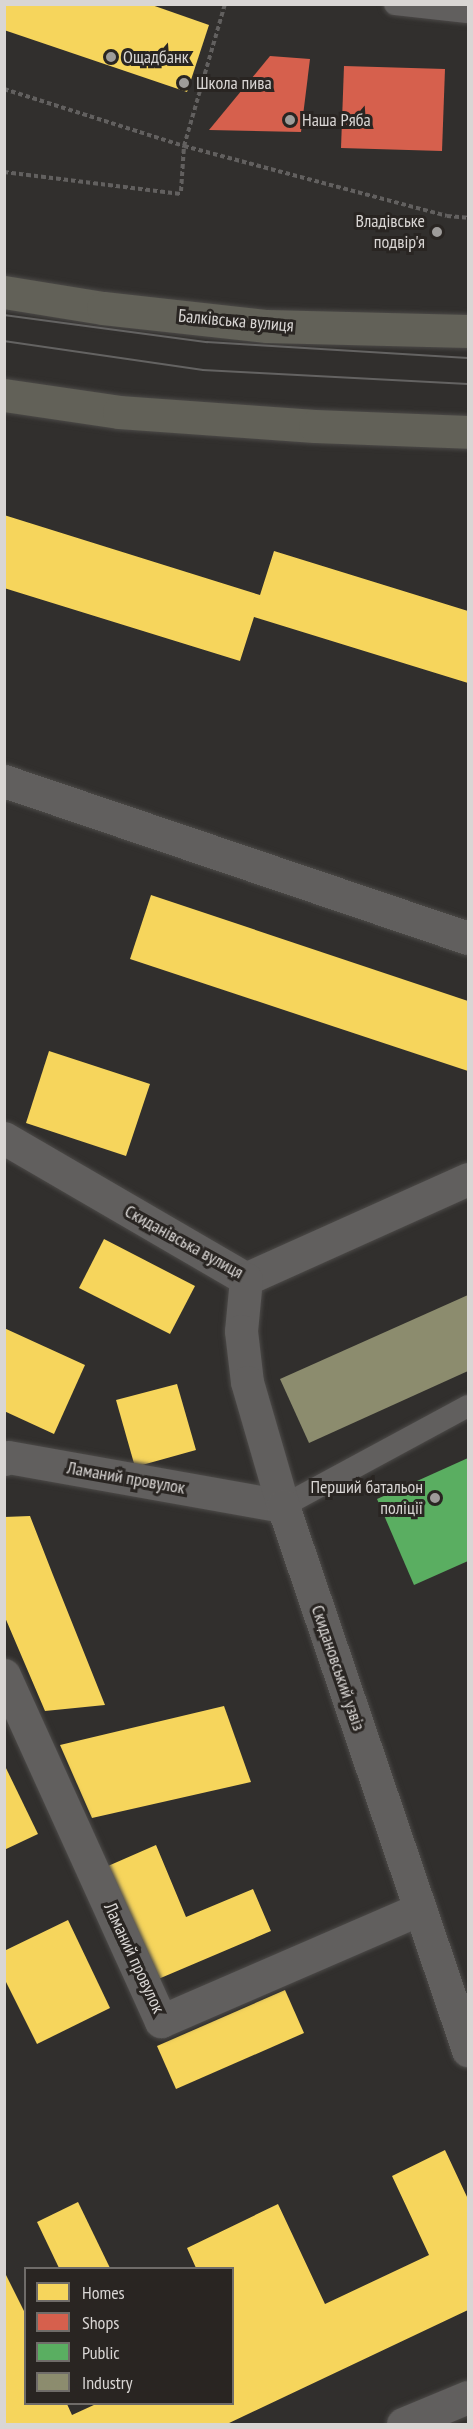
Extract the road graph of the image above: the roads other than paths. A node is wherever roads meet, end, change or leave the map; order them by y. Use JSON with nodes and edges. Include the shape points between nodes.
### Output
{"nodes":[{"id":1,"x":395,"y":4,"type":"edge"},
{"id":2,"x":468,"y":12,"type":"edge"},
{"id":3,"x":4,"y":292,"type":"edge"},
{"id":4,"x":468,"y":331,"type":"edge"},
{"id":5,"x":4,"y":395,"type":"edge"},
{"id":6,"x":468,"y":432,"type":"edge"},
{"id":7,"x":4,"y":782,"type":"edge"},
{"id":8,"x":468,"y":938,"type":"edge"},
{"id":9,"x":4,"y":1138,"type":"edge"},
{"id":10,"x":468,"y":1179,"type":"edge"},
{"id":11,"x":246,"y":1279,"type":"junction"},
{"id":12,"x":468,"y":1406,"type":"edge"},
{"id":13,"x":4,"y":1460,"type":"edge"},
{"id":14,"x":283,"y":1506,"type":"junction"},
{"id":15,"x":4,"y":1675,"type":"edge"},
{"id":16,"x":420,"y":1909,"type":"junction"},
{"id":17,"x":468,"y":2050,"type":"edge"},
{"id":18,"x":468,"y":2397,"type":"edge"},
{"id":19,"x":403,"y":2424,"type":"edge"}],
"edges":[{"from":1,"to":2,"type":"lane"},
{"from":3,"to":4,"type":"main road","name":"Балківська вулиця","via":[[103,308],[267,326]]},
{"from":5,"to":6,"type":"main road","via":[[119,412]]},
{"from":7,"to":8,"type":"street"},
{"from":9,"to":11,"type":"street","name":"Скиданівська вулиця"},
{"from":10,"to":11,"type":"street","name":"Скиданівська вулиця"},
{"from":11,"to":14,"type":"street","name":"Скидановський узвіз","via":[[241,1331],[246,1382]]},
{"from":12,"to":14,"type":"lane"},
{"from":13,"to":14,"type":"street","name":"Ламаний провулок","via":[[8,1457]]},
{"from":14,"to":16,"type":"street","name":"Скидановський узвіз"},
{"from":15,"to":16,"type":"street","name":"Ламаний провулок","via":[[161,2020]]},
{"from":16,"to":17,"type":"street","name":"Скидановський узвіз"},
{"from":18,"to":19,"type":"street"}]}
